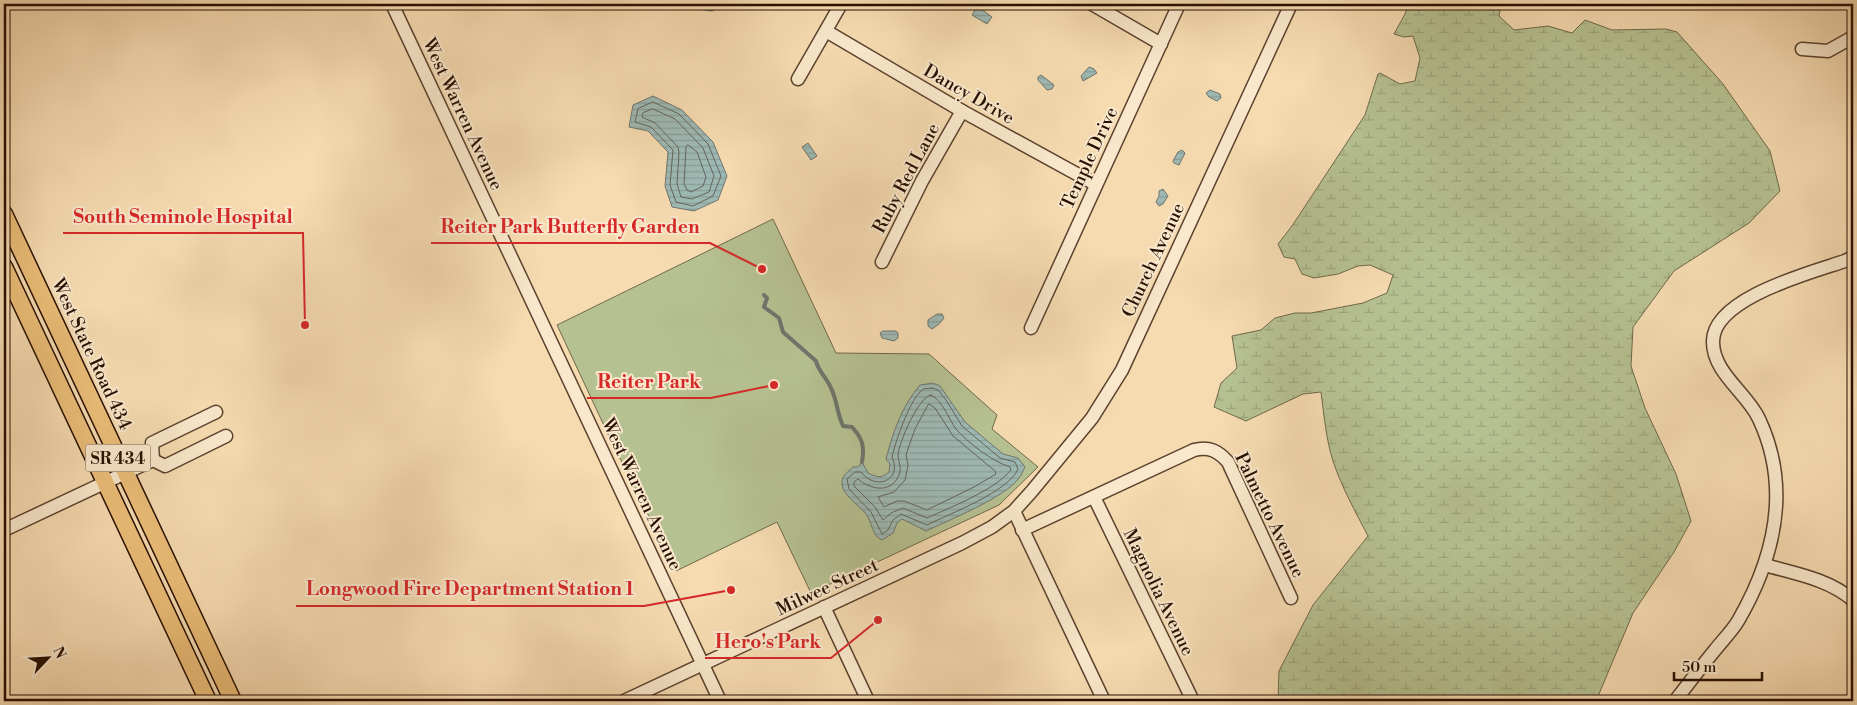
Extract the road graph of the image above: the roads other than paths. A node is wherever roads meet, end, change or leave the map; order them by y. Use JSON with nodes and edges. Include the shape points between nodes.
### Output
{"nodes":[{"id":1,"x":392,"y":4,"type":"edge"},
{"id":2,"x":841,"y":4,"type":"edge"},
{"id":3,"x":1092,"y":4,"type":"edge"},
{"id":4,"x":1179,"y":4,"type":"edge"},
{"id":5,"x":1290,"y":4,"type":"edge"},
{"id":6,"x":826,"y":31,"type":"junction"},
{"id":7,"x":1853,"y":37,"type":"edge"},
{"id":8,"x":1161,"y":44,"type":"junction"},
{"id":9,"x":1802,"y":49,"type":"dead end"},
{"id":10,"x":798,"y":79,"type":"dead end"},
{"id":11,"x":962,"y":111,"type":"junction"},
{"id":12,"x":1096,"y":184,"type":"junction"},
{"id":13,"x":4,"y":214,"type":"edge"},
{"id":14,"x":1853,"y":257,"type":"edge"},
{"id":15,"x":882,"y":262,"type":"dead end"},
{"id":16,"x":4,"y":267,"type":"edge"},
{"id":17,"x":1031,"y":328,"type":"dead end"},
{"id":18,"x":216,"y":412,"type":"dead end"},
{"id":19,"x":226,"y":436,"type":"dead end"},
{"id":20,"x":153,"y":460,"type":"junction"},
{"id":21,"x":126,"y":473,"type":"junction"},
{"id":22,"x":105,"y":483,"type":"junction"},
{"id":23,"x":1094,"y":497,"type":"junction"},
{"id":24,"x":1014,"y":511,"type":"junction"},
{"id":25,"x":4,"y":530,"type":"edge"},
{"id":26,"x":1022,"y":530,"type":"junction"},
{"id":27,"x":1765,"y":565,"type":"junction"},
{"id":28,"x":1291,"y":598,"type":"dead end"},
{"id":29,"x":1853,"y":600,"type":"edge"},
{"id":30,"x":824,"y":607,"type":"junction"},
{"id":31,"x":703,"y":664,"type":"junction"},
{"id":32,"x":208,"y":701,"type":"edge"},
{"id":33,"x":233,"y":701,"type":"edge"},
{"id":34,"x":624,"y":701,"type":"edge"},
{"id":35,"x":720,"y":701,"type":"edge"},
{"id":36,"x":868,"y":701,"type":"edge"},
{"id":37,"x":1104,"y":701,"type":"edge"},
{"id":38,"x":1193,"y":701,"type":"edge"},
{"id":39,"x":1675,"y":701,"type":"edge"}],
"edges":[{"from":1,"to":31,"type":"street","name":"West Warren Avenue"},
{"from":2,"to":6,"type":"street"},
{"from":3,"to":8,"type":"street"},
{"from":4,"to":8,"type":"street","name":"Temple Drive"},
{"from":5,"to":24,"type":"street","name":"Church Avenue","via":[[1122,370],[1092,418]]},
{"from":6,"to":10,"type":"street"},
{"from":6,"to":11,"type":"street","name":"Dancy Drive"},
{"from":7,"to":9,"type":"street","via":[[1828,51]]},
{"from":8,"to":12,"type":"street","name":"Temple Drive"},
{"from":11,"to":12,"type":"street","name":"Dancy Drive"},
{"from":11,"to":15,"type":"street","name":"Ruby Red Lane"},
{"from":12,"to":17,"type":"street","name":"Temple Drive"},
{"from":13,"to":21,"type":"main road","name":"West State Road 434","number":"SR 434"},
{"from":14,"to":27,"type":"street","via":[[1779,282],[1745,300],[1717,325],[1713,341],[1717,362],[1754,409],[1774,461],[1774,523]]},
{"from":16,"to":22,"type":"main road","number":"SR 434"},
{"from":18,"to":20,"type":"street","via":[[152,443]]},
{"from":19,"to":20,"type":"street","via":[[165,466]]},
{"from":20,"to":21,"type":"street"},
{"from":21,"to":22,"type":"street"},
{"from":21,"to":33,"type":"main road","name":"West State Road 434","number":"SR 434"},
{"from":22,"to":25,"type":"street"},
{"from":22,"to":32,"type":"main road","number":"SR 434"},
{"from":23,"to":26,"type":"street"},
{"from":23,"to":28,"type":"street","name":"Palmetto Avenue","via":[[1194,450],[1205,447],[1214,450],[1228,462]]},
{"from":23,"to":38,"type":"street","name":"Magnolia Avenue"},
{"from":24,"to":26,"type":"street"},
{"from":24,"to":30,"type":"street","name":"Milwee Street","via":[[962,543]]},
{"from":26,"to":37,"type":"street"},
{"from":27,"to":29,"type":"street","via":[[1828,583]]},
{"from":27,"to":39,"type":"street","via":[[1737,622]]},
{"from":30,"to":31,"type":"street","name":"Milwee Street"},
{"from":30,"to":36,"type":"street"},
{"from":31,"to":34,"type":"street","name":"Milwee Street"},
{"from":31,"to":35,"type":"street","name":"West Warren Avenue"}]}
